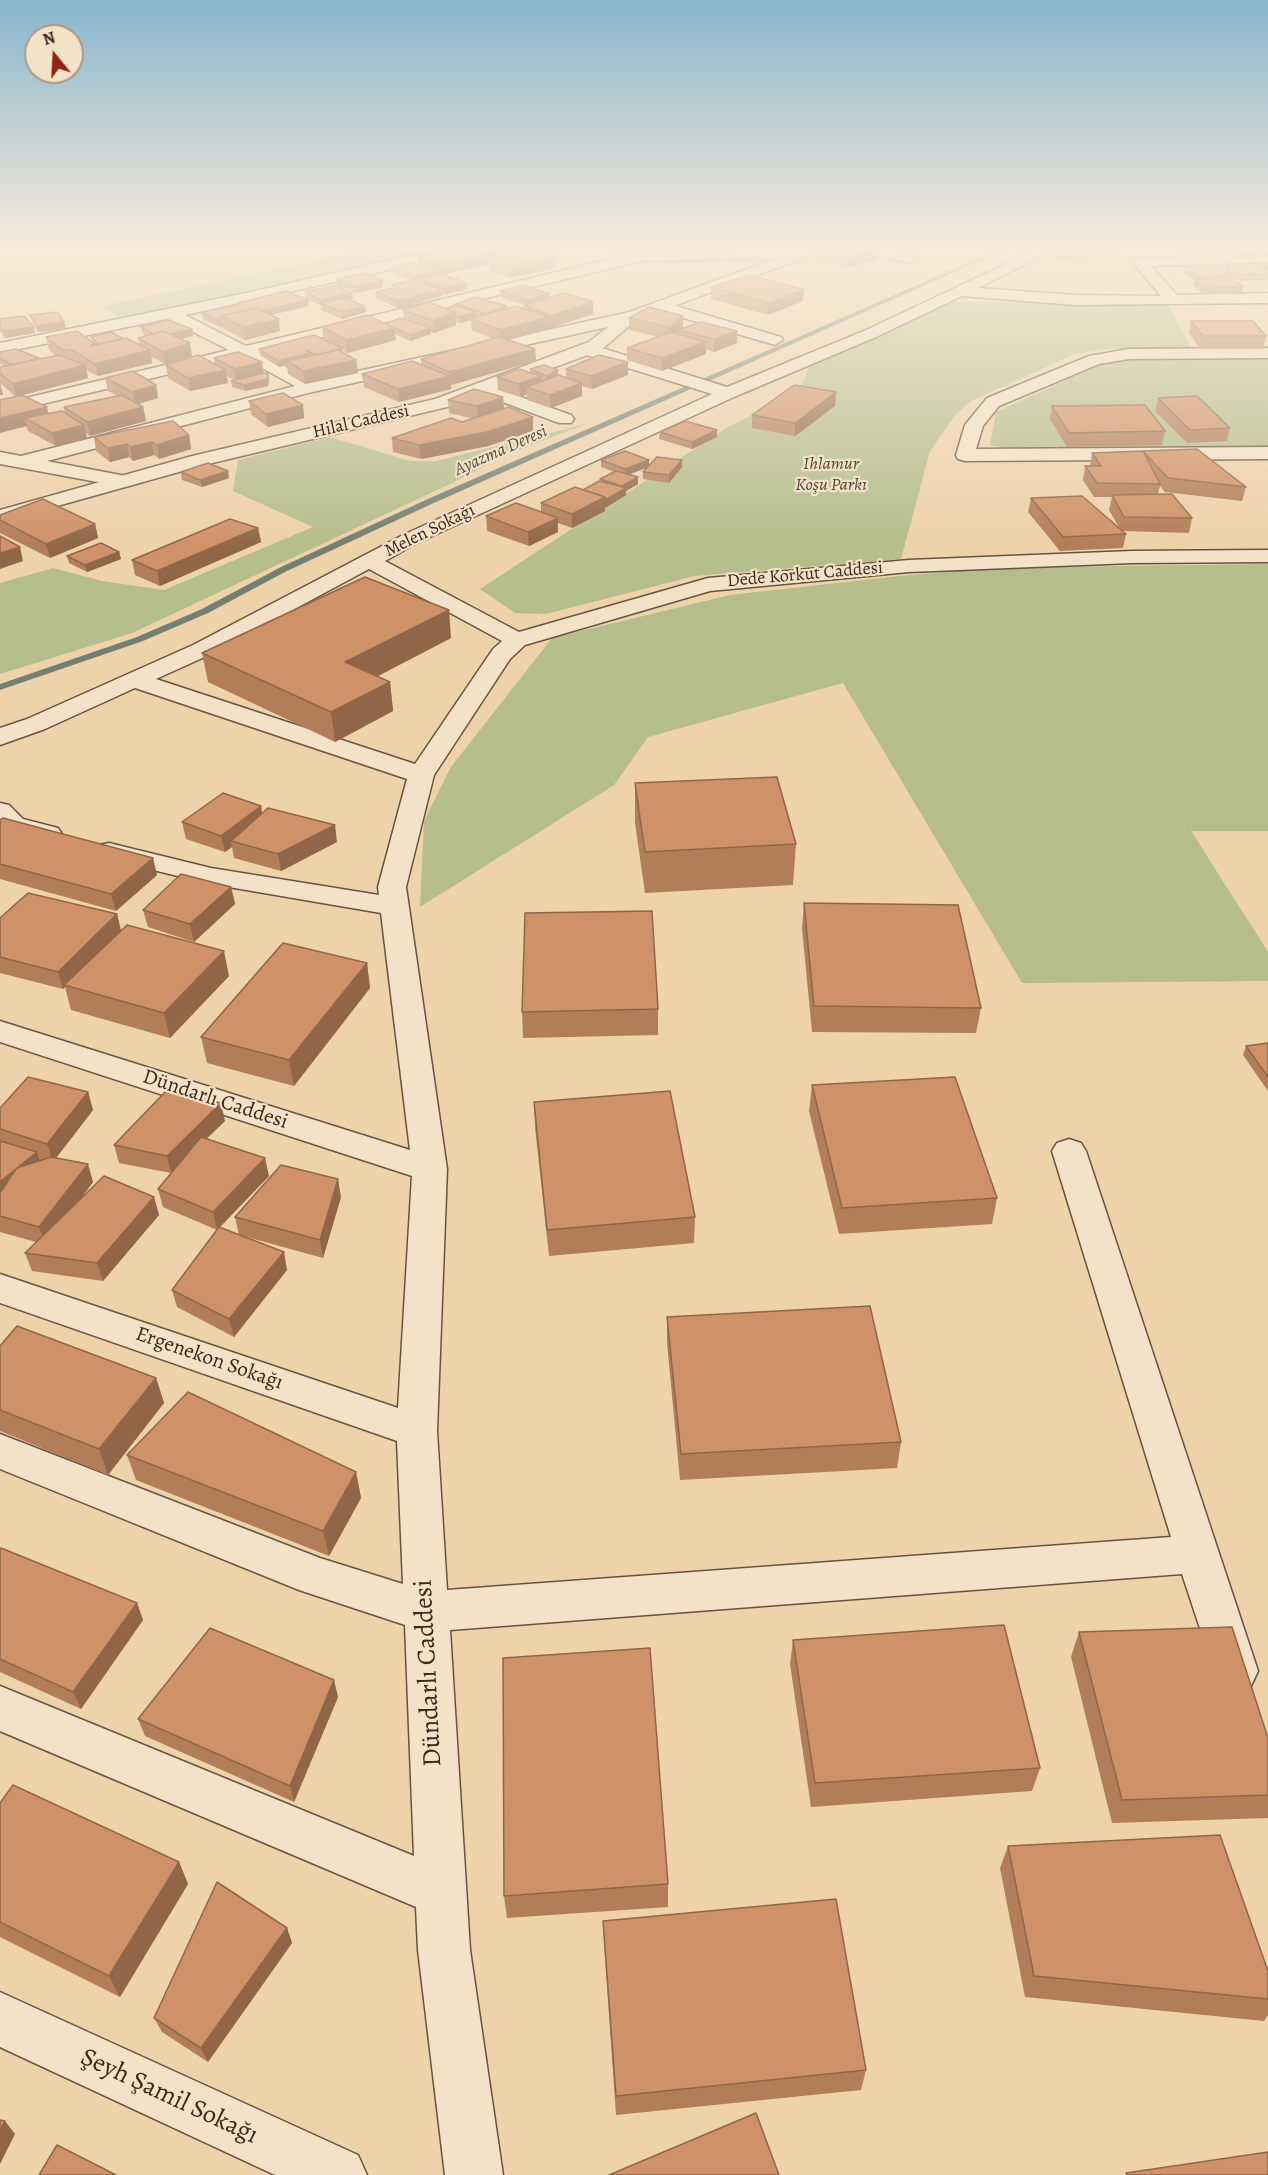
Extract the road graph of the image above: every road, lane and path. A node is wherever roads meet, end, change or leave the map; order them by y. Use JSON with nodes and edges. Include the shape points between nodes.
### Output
{"nodes":[{"id":1,"x":233,"y":346,"type":"edge"},
{"id":2,"x":267,"y":346,"type":"edge"},
{"id":3,"x":500,"y":346,"type":"edge"},
{"id":4,"x":596,"y":346,"type":"edge"},
{"id":5,"x":842,"y":346,"type":"edge"},
{"id":6,"x":586,"y":349,"type":"junction"},
{"id":7,"x":244,"y":351,"type":"junction"},
{"id":8,"x":1268,"y":353,"type":"edge"},
{"id":9,"x":306,"y":388,"type":"junction"},
{"id":10,"x":482,"y":388,"type":"junction"},
{"id":11,"x":728,"y":393,"type":"junction"},
{"id":12,"x":0,"y":409,"type":"edge"},
{"id":13,"x":565,"y":420,"type":"dead end"},
{"id":14,"x":1268,"y":453,"type":"edge"},
{"id":15,"x":0,"y":458,"type":"edge"},
{"id":16,"x":25,"y":461,"type":"junction"},
{"id":17,"x":124,"y":481,"type":"junction"},
{"id":18,"x":0,"y":516,"type":"edge"},
{"id":19,"x":1268,"y":556,"type":"edge"},
{"id":20,"x":369,"y":561,"type":"junction"},
{"id":21,"x":517,"y":640,"type":"junction"},
{"id":22,"x":134,"y":680,"type":"junction"},
{"id":23,"x":0,"y":737,"type":"edge"},
{"id":24,"x":421,"y":776,"type":"junction"},
{"id":25,"x":4,"y":821,"type":"edge"},
{"id":26,"x":392,"y":906,"type":"junction"},
{"id":27,"x":0,"y":1030,"type":"edge"},
{"id":28,"x":1069,"y":1151,"type":"dead end"},
{"id":29,"x":430,"y":1169,"type":"junction"},
{"id":30,"x":0,"y":1288,"type":"edge"},
{"id":31,"x":417,"y":1431,"type":"junction"},
{"id":32,"x":0,"y":1451,"type":"edge"},
{"id":33,"x":1198,"y":1554,"type":"junction"},
{"id":34,"x":426,"y":1612,"type":"junction"},
{"id":35,"x":1247,"y":1707,"type":"edge"},
{"id":36,"x":0,"y":1708,"type":"edge"},
{"id":37,"x":441,"y":1892,"type":"junction"},
{"id":38,"x":0,"y":2019,"type":"edge"},
{"id":39,"x":338,"y":2175,"type":"edge"},
{"id":40,"x":474,"y":2175,"type":"edge"}],
"edges":[{"from":1,"to":7,"type":"street"},
{"from":2,"to":7,"type":"street"},
{"from":3,"to":9,"type":"street"},
{"from":4,"to":6,"type":"street","name":"Hilal Caddesi"},
{"from":5,"to":11,"type":"street","name":"Melen Sokağı"},
{"from":6,"to":10,"type":"street","name":"Hilal Caddesi"},
{"from":6,"to":11,"type":"street"},
{"from":7,"to":9,"type":"street"},
{"from":7,"to":12,"type":"street"},
{"from":8,"to":14,"type":"street","via":[[1129,354],[1095,360],[993,402],[974,424],[965,455]]},
{"from":9,"to":16,"type":"street"},
{"from":10,"to":13,"type":"street"},
{"from":10,"to":17,"type":"street","name":"Hilal Caddesi","via":[[441,403]]},
{"from":11,"to":20,"type":"street","name":"Melen Sokağı"},
{"from":15,"to":16,"type":"street"},
{"from":16,"to":17,"type":"street"},
{"from":17,"to":18,"type":"street","name":"Hilal Caddesi"},
{"from":19,"to":21,"type":"street","name":"Dede Korkut Caddesi","via":[[909,566],[708,585]]},
{"from":20,"to":21,"type":"street"},
{"from":20,"to":22,"type":"street","name":"Melen Sokağı","via":[[201,650]]},
{"from":21,"to":24,"type":"street","name":"Dündarlı Caddesi","via":[[501,654]]},
{"from":22,"to":23,"type":"street","name":"Melen Sokağı"},
{"from":22,"to":24,"type":"street"},
{"from":24,"to":26,"type":"street","name":"Dündarlı Caddesi","via":[[392,887]]},
{"from":25,"to":26,"type":"street","via":[[211,876]]},
{"from":26,"to":29,"type":"street","name":"Dündarlı Caddesi"},
{"from":27,"to":29,"type":"street","name":"Dündarlı Caddesi"},
{"from":28,"to":33,"type":"street"},
{"from":29,"to":31,"type":"street","name":"Dündarlı Caddesi"},
{"from":30,"to":31,"type":"street","name":"Ergenekon Sokağı"},
{"from":31,"to":34,"type":"street","name":"Dündarlı Caddesi"},
{"from":32,"to":34,"type":"street","via":[[315,1576]]},
{"from":33,"to":34,"type":"street"},
{"from":33,"to":35,"type":"street"},
{"from":34,"to":37,"type":"street","name":"Dündarlı Caddesi"},
{"from":36,"to":37,"type":"street"},
{"from":37,"to":40,"type":"street","name":"Dündarlı Caddesi","via":[[444,1950]]},
{"from":38,"to":39,"type":"street","name":"Şeyh Şamil Sokağı"}]}
